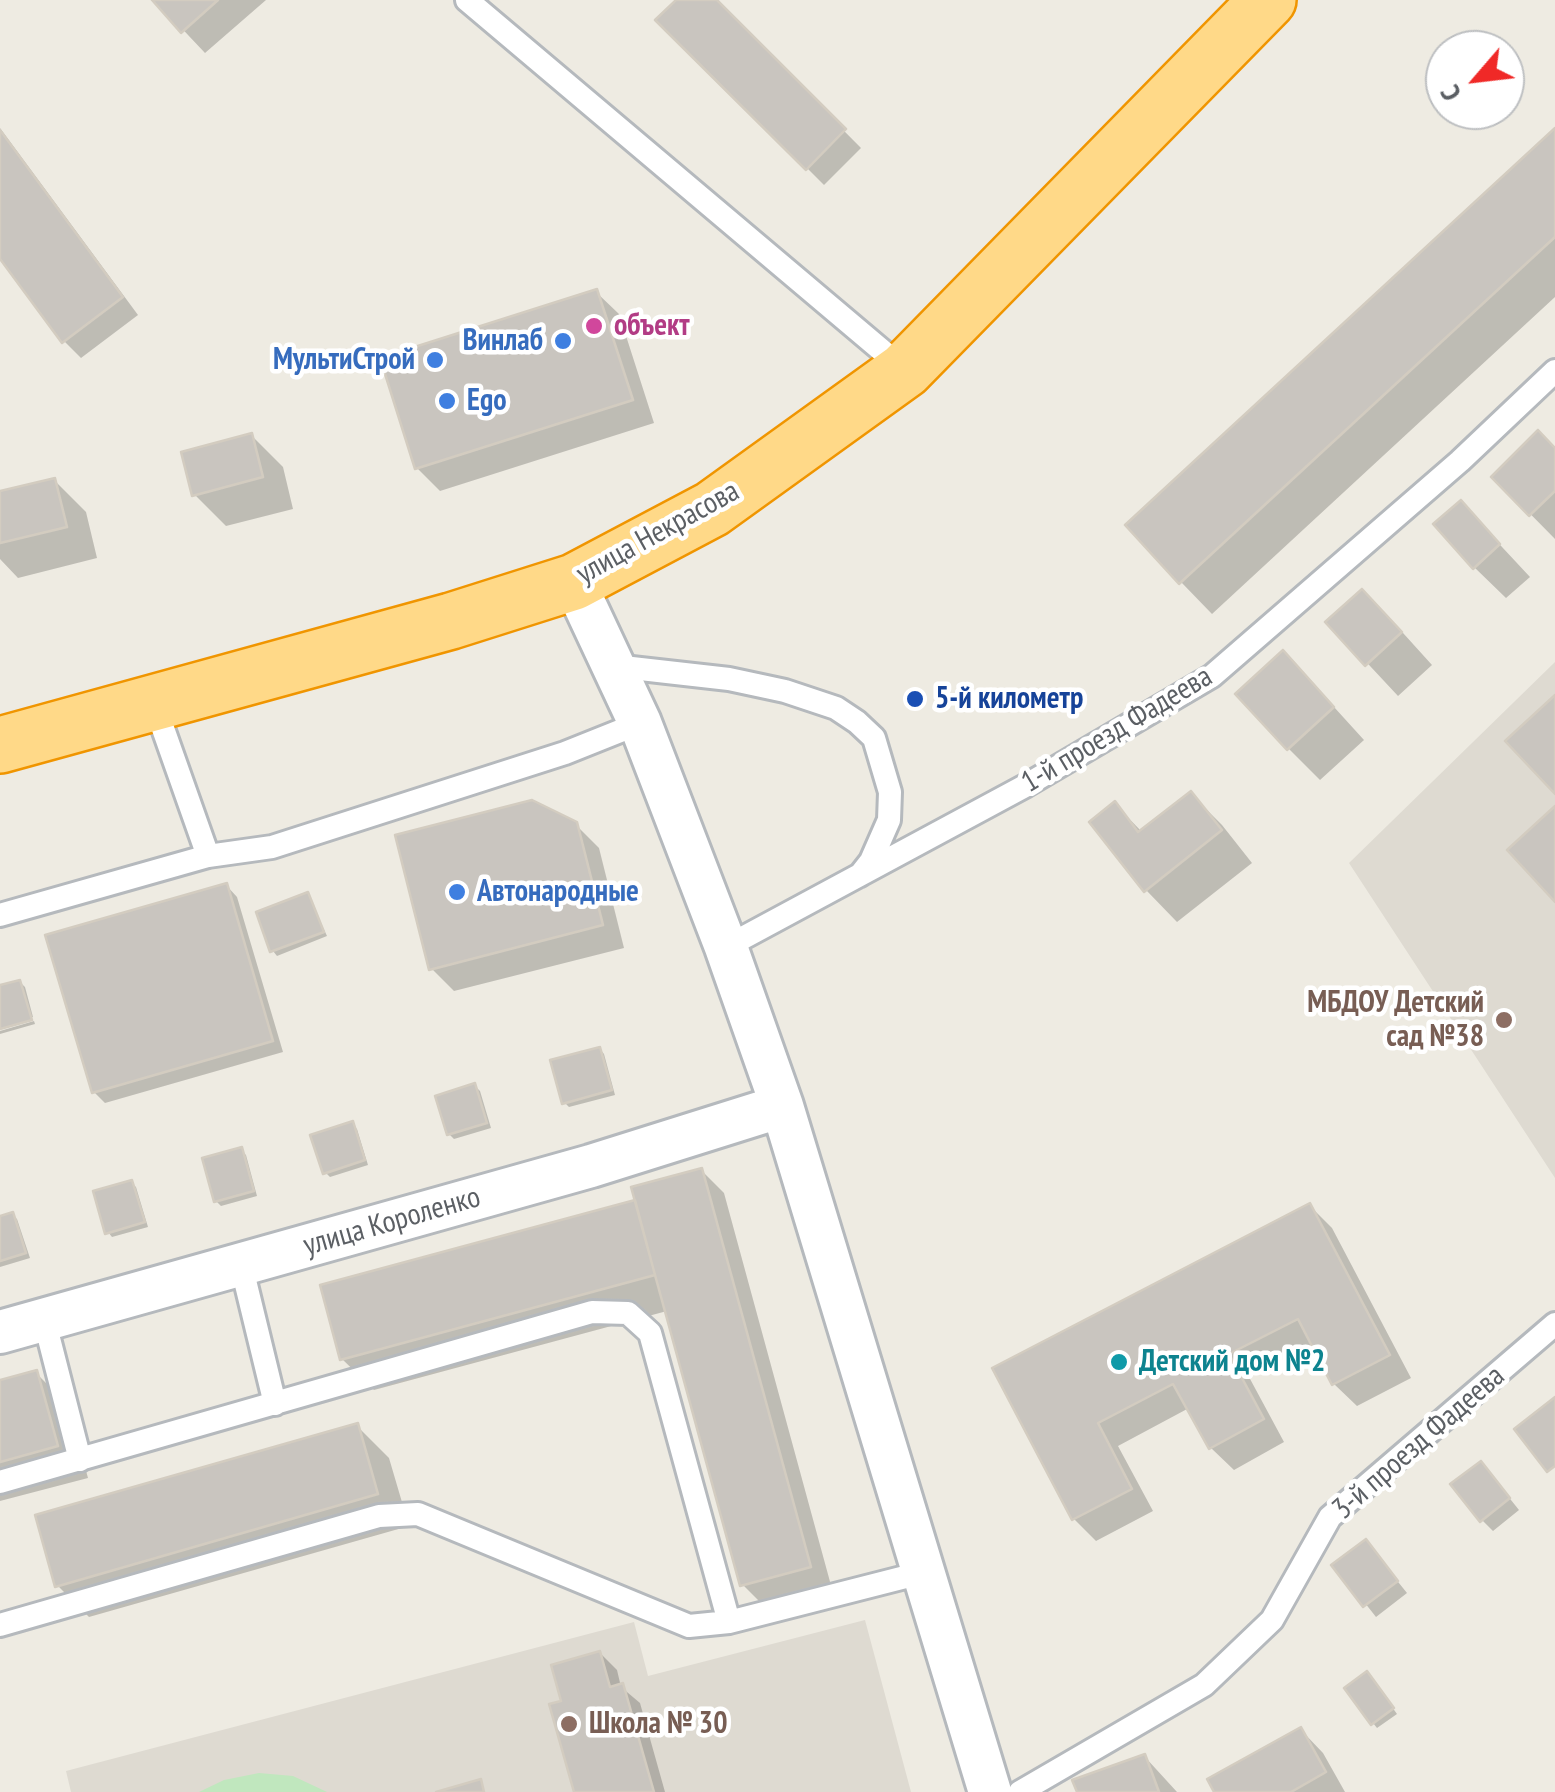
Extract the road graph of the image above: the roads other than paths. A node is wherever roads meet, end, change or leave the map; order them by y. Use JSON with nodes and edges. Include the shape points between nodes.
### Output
{"nodes":[{"id":1,"x":466,"y":0,"type":"edge"},
{"id":2,"x":1268,"y":0,"type":"edge"},
{"id":3,"x":905,"y":370,"type":"junction"},
{"id":4,"x":1555,"y":371,"type":"edge"},
{"id":5,"x":574,"y":582,"type":"junction"},
{"id":6,"x":614,"y":666,"type":"junction"},
{"id":7,"x":154,"y":703,"type":"junction"},
{"id":8,"x":640,"y":723,"type":"junction"},
{"id":9,"x":0,"y":746,"type":"edge"},
{"id":10,"x":208,"y":856,"type":"junction"},
{"id":11,"x":858,"y":878,"type":"junction"},
{"id":12,"x":0,"y":916,"type":"edge"},
{"id":13,"x":726,"y":948,"type":"junction"},
{"id":14,"x":782,"y":1106,"type":"junction"},
{"id":15,"x":241,"y":1264,"type":"junction"},
{"id":16,"x":44,"y":1319,"type":"junction"},
{"id":17,"x":1555,"y":1324,"type":"edge"},
{"id":18,"x":0,"y":1332,"type":"edge"},
{"id":19,"x":276,"y":1404,"type":"junction"},
{"id":20,"x":80,"y":1460,"type":"junction"},
{"id":21,"x":0,"y":1482,"type":"edge"},
{"id":22,"x":922,"y":1572,"type":"junction"},
{"id":23,"x":729,"y":1622,"type":"junction"},
{"id":24,"x":0,"y":1625,"type":"edge"},
{"id":25,"x":990,"y":1792,"type":"edge"},
{"id":26,"x":1020,"y":1792,"type":"edge"}],
"edges":[{"from":1,"to":3,"type":"lane"},
{"from":2,"to":3,"type":"highway","name":"улица Некрасова"},
{"from":3,"to":5,"type":"highway","name":"улица Некрасова","via":[[712,509]]},
{"from":4,"to":11,"type":"lane","name":"1-й проезд Фадеева","via":[[1212,676]]},
{"from":5,"to":6,"type":"street"},
{"from":5,"to":7,"type":"highway","name":"улица Некрасова"},
{"from":6,"to":8,"type":"street"},
{"from":6,"to":11,"type":"lane","via":[[786,691],[858,722],[874,738],[890,792],[889,820]]},
{"from":7,"to":9,"type":"highway","name":"улица Некрасова"},
{"from":7,"to":10,"type":"lane"},
{"from":8,"to":10,"type":"lane","via":[[272,847]]},
{"from":8,"to":13,"type":"street"},
{"from":10,"to":12,"type":"lane"},
{"from":11,"to":13,"type":"lane","name":"1-й проезд Фадеева"},
{"from":13,"to":14,"type":"street"},
{"from":14,"to":15,"type":"street","name":"улица Короленко"},
{"from":14,"to":22,"type":"street"},
{"from":15,"to":16,"type":"street","name":"улица Короленко"},
{"from":15,"to":19,"type":"lane"},
{"from":16,"to":18,"type":"street","name":"улица Короленко"},
{"from":16,"to":20,"type":"lane"},
{"from":17,"to":26,"type":"lane","name":"3-й проезд Фадеева","via":[[1330,1517],[1272,1620],[1204,1685]]},
{"from":19,"to":20,"type":"lane"},
{"from":19,"to":23,"type":"lane","via":[[592,1312],[628,1313],[650,1334]]},
{"from":20,"to":21,"type":"lane"},
{"from":22,"to":23,"type":"lane"},
{"from":22,"to":25,"type":"street"},
{"from":23,"to":24,"type":"lane","via":[[689,1626],[418,1514],[379,1516]]}]}
